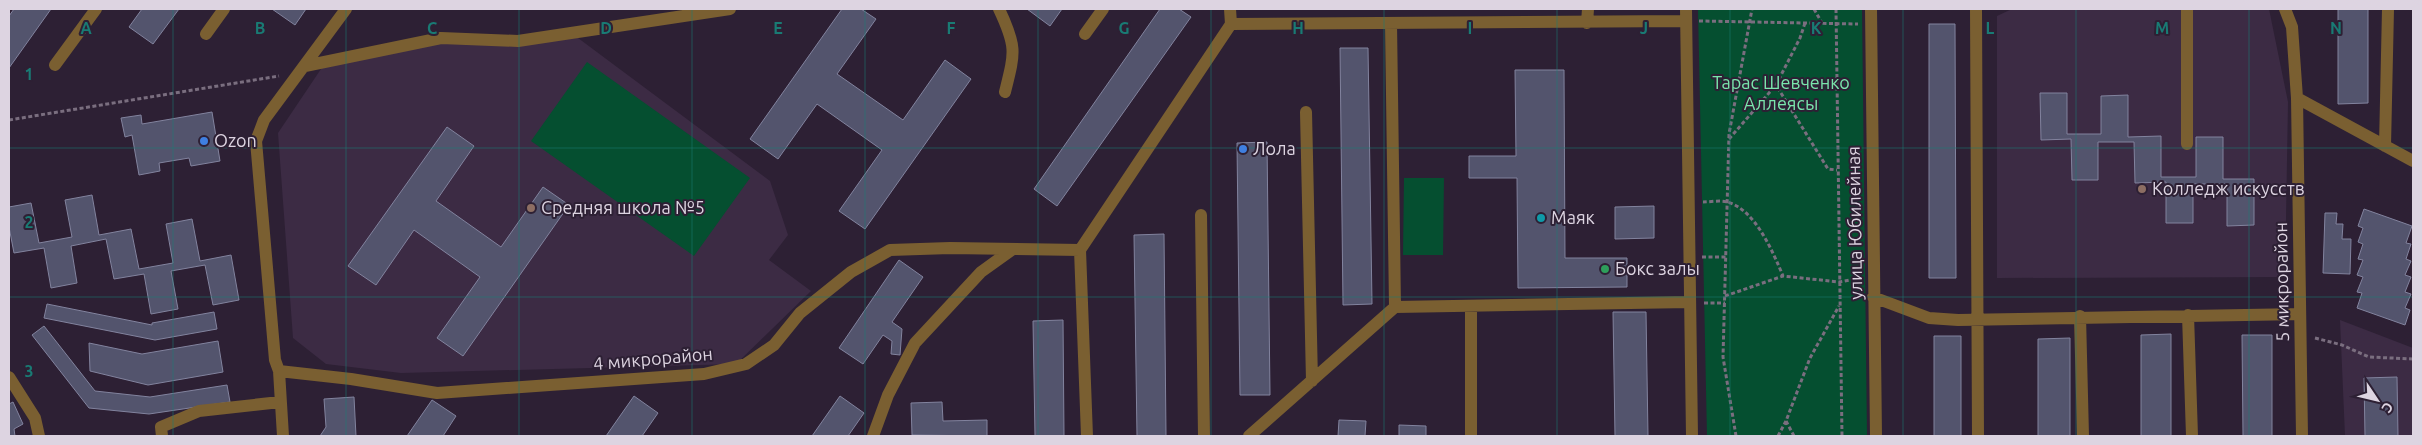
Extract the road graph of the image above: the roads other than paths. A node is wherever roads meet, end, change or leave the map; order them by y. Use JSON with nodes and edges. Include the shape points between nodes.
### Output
{"nodes":[{"id":1,"x":96,"y":9,"type":"edge"},
{"id":2,"x":224,"y":9,"type":"edge"},
{"id":3,"x":346,"y":9,"type":"edge"},
{"id":4,"x":730,"y":9,"type":"edge"},
{"id":5,"x":999,"y":9,"type":"edge"},
{"id":6,"x":1103,"y":9,"type":"edge"},
{"id":7,"x":1230,"y":9,"type":"edge"},
{"id":8,"x":1588,"y":9,"type":"edge"},
{"id":9,"x":1871,"y":9,"type":"edge"},
{"id":10,"x":1976,"y":9,"type":"edge"},
{"id":11,"x":2188,"y":9,"type":"edge"},
{"id":12,"x":2285,"y":9,"type":"edge"},
{"id":13,"x":2388,"y":9,"type":"edge"},
{"id":14,"x":1686,"y":15,"type":"edge"},
{"id":15,"x":1391,"y":23,"type":"junction"},
{"id":16,"x":1587,"y":23,"type":"junction"},
{"id":17,"x":1231,"y":24,"type":"junction"},
{"id":18,"x":206,"y":34,"type":"dead end"},
{"id":19,"x":1086,"y":34,"type":"dead end"},
{"id":20,"x":55,"y":65,"type":"dead end"},
{"id":21,"x":305,"y":66,"type":"junction"},
{"id":22,"x":1005,"y":92,"type":"dead end"},
{"id":23,"x":2297,"y":98,"type":"junction"},
{"id":24,"x":1306,"y":112,"type":"dead end"},
{"id":25,"x":2187,"y":144,"type":"dead end"},
{"id":26,"x":2385,"y":146,"type":"junction"},
{"id":27,"x":2413,"y":161,"type":"edge"},
{"id":28,"x":1201,"y":215,"type":"dead end"},
{"id":29,"x":1013,"y":249,"type":"junction"},
{"id":30,"x":1080,"y":250,"type":"junction"},
{"id":31,"x":1873,"y":297,"type":"junction"},
{"id":32,"x":1694,"y":303,"type":"junction"},
{"id":33,"x":1396,"y":307,"type":"junction"},
{"id":34,"x":1471,"y":307,"type":"junction"},
{"id":35,"x":2300,"y":314,"type":"junction"},
{"id":36,"x":2188,"y":315,"type":"junction"},
{"id":37,"x":2080,"y":316,"type":"junction"},
{"id":38,"x":1976,"y":318,"type":"junction"},
{"id":39,"x":279,"y":371,"type":"junction"},
{"id":40,"x":9,"y":377,"type":"edge"},
{"id":41,"x":1312,"y":381,"type":"junction"},
{"id":42,"x":280,"y":402,"type":"junction"},
{"id":43,"x":39,"y":436,"type":"edge"},
{"id":44,"x":162,"y":436,"type":"edge"},
{"id":45,"x":283,"y":436,"type":"edge"},
{"id":46,"x":873,"y":436,"type":"edge"},
{"id":47,"x":1087,"y":436,"type":"edge"},
{"id":48,"x":1204,"y":436,"type":"edge"},
{"id":49,"x":1249,"y":436,"type":"edge"},
{"id":50,"x":1471,"y":436,"type":"edge"},
{"id":51,"x":1692,"y":436,"type":"edge"},
{"id":52,"x":1876,"y":436,"type":"edge"},
{"id":53,"x":1978,"y":436,"type":"edge"},
{"id":54,"x":2084,"y":436,"type":"edge"},
{"id":55,"x":2192,"y":436,"type":"edge"},
{"id":56,"x":2302,"y":436,"type":"edge"}],
"edges":[{"from":1,"to":20,"type":"street"},
{"from":2,"to":18,"type":"street"},
{"from":3,"to":21,"type":"street"},
{"from":4,"to":21,"type":"street","via":[[518,41],[441,38]]},
{"from":5,"to":22,"type":"street","via":[[1014,43]]},
{"from":6,"to":19,"type":"street"},
{"from":7,"to":17,"type":"street"},
{"from":8,"to":16,"type":"street"},
{"from":9,"to":31,"type":"street","name":"улица Юбилейная"},
{"from":10,"to":38,"type":"street"},
{"from":11,"to":25,"type":"street"},
{"from":12,"to":23,"type":"street","name":"5 микрорайон","via":[[2292,27]]},
{"from":13,"to":26,"type":"street"},
{"from":14,"to":16,"type":"street"},
{"from":14,"to":32,"type":"street"},
{"from":15,"to":16,"type":"street"},
{"from":15,"to":17,"type":"street"},
{"from":15,"to":33,"type":"street"},
{"from":17,"to":30,"type":"street"},
{"from":21,"to":39,"type":"street","via":[[264,120],[256,140],[275,360]]},
{"from":23,"to":26,"type":"street"},
{"from":23,"to":35,"type":"street","name":"5 микрорайон"},
{"from":24,"to":41,"type":"street"},
{"from":26,"to":27,"type":"street"},
{"from":28,"to":48,"type":"street"},
{"from":29,"to":30,"type":"street","name":"4 микрорайон"},
{"from":29,"to":39,"type":"street","name":"4 микрорайон","via":[[890,250],[851,272],[807,307],[774,345],[746,364],[704,374],[437,393]]},
{"from":29,"to":46,"type":"street","via":[[981,272],[916,343],[888,395]]},
{"from":30,"to":47,"type":"street"},
{"from":31,"to":38,"type":"street","via":[[1929,318]]},
{"from":31,"to":52,"type":"street","name":"улица Юбилейная"},
{"from":32,"to":34,"type":"street"},
{"from":32,"to":51,"type":"street"},
{"from":33,"to":34,"type":"street"},
{"from":33,"to":41,"type":"street"},
{"from":34,"to":50,"type":"street"},
{"from":35,"to":36,"type":"street"},
{"from":35,"to":56,"type":"street","name":"5 микрорайон"},
{"from":36,"to":37,"type":"street"},
{"from":36,"to":55,"type":"street"},
{"from":37,"to":38,"type":"street"},
{"from":37,"to":54,"type":"street"},
{"from":38,"to":53,"type":"street"},
{"from":39,"to":42,"type":"street"},
{"from":40,"to":43,"type":"street","via":[[35,418]]},
{"from":41,"to":49,"type":"street"},
{"from":42,"to":44,"type":"street","via":[[199,411],[161,427]]},
{"from":42,"to":45,"type":"street"}]}
